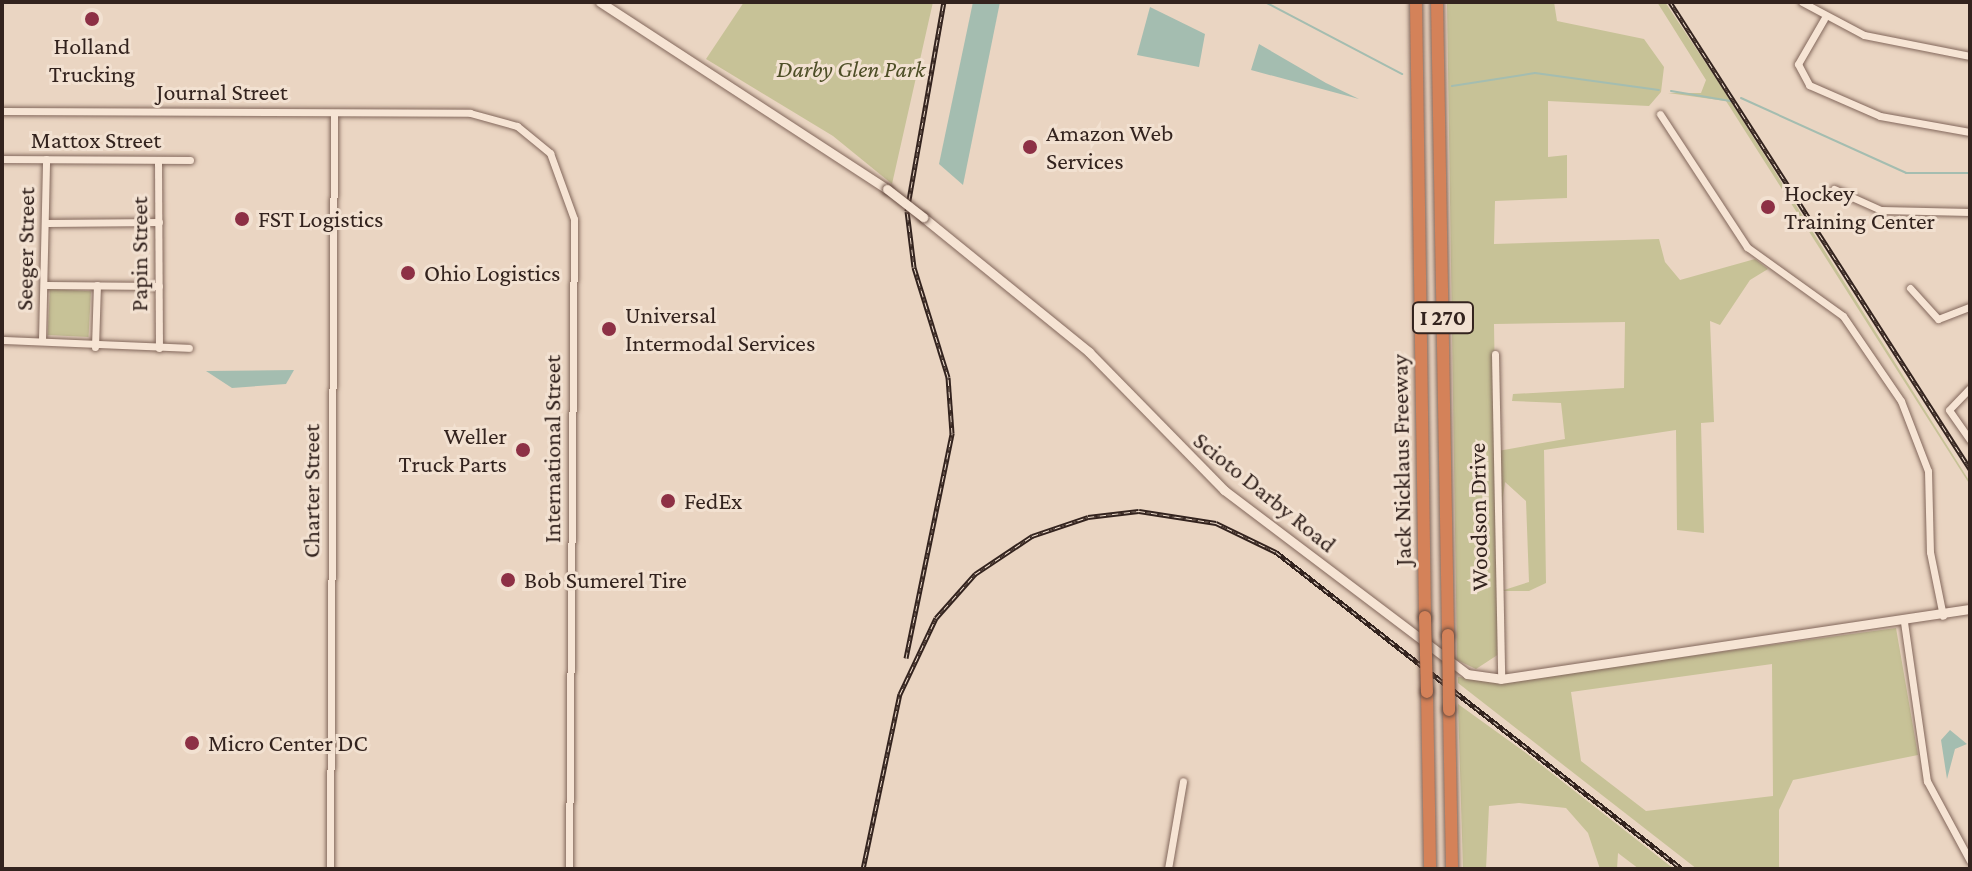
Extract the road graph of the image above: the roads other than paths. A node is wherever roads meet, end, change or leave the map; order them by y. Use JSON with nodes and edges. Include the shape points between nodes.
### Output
{"nodes":[{"id":1,"x":600,"y":2,"type":"edge"},
{"id":2,"x":1416,"y":2,"type":"edge"},
{"id":3,"x":1437,"y":2,"type":"edge"},
{"id":4,"x":1802,"y":2,"type":"edge"},
{"id":5,"x":1824,"y":19,"type":"junction"},
{"id":6,"x":1970,"y":56,"type":"edge"},
{"id":7,"x":2,"y":111,"type":"edge"},
{"id":8,"x":334,"y":113,"type":"junction"},
{"id":9,"x":442,"y":113,"type":"joint"},
{"id":10,"x":1660,"y":114,"type":"dead end"},
{"id":11,"x":1970,"y":132,"type":"edge"},
{"id":12,"x":2,"y":159,"type":"edge"},
{"id":13,"x":46,"y":159,"type":"junction"},
{"id":14,"x":158,"y":160,"type":"junction"},
{"id":15,"x":190,"y":160,"type":"dead end"},
{"id":16,"x":1834,"y":189,"type":"dead end"},
{"id":17,"x":1970,"y":212,"type":"edge"},
{"id":18,"x":159,"y":222,"type":"junction"},
{"id":19,"x":46,"y":223,"type":"junction"},
{"id":20,"x":46,"y":285,"type":"junction"},
{"id":21,"x":97,"y":285,"type":"junction"},
{"id":22,"x":159,"y":286,"type":"junction"},
{"id":23,"x":1910,"y":288,"type":"dead end"},
{"id":24,"x":1970,"y":307,"type":"edge"},
{"id":25,"x":2,"y":340,"type":"edge"},
{"id":26,"x":42,"y":340,"type":"junction"},
{"id":27,"x":95,"y":347,"type":"junction"},
{"id":28,"x":159,"y":348,"type":"junction"},
{"id":29,"x":189,"y":348,"type":"dead end"},
{"id":30,"x":1495,"y":354,"type":"dead end"},
{"id":31,"x":1970,"y":388,"type":"edge"},
{"id":32,"x":1970,"y":440,"type":"edge"},
{"id":33,"x":1970,"y":609,"type":"edge"},
{"id":34,"x":1943,"y":616,"type":"junction"},
{"id":35,"x":1904,"y":622,"type":"junction"},
{"id":36,"x":1501,"y":679,"type":"junction"},
{"id":37,"x":1183,"y":781,"type":"dead end"},
{"id":38,"x":1970,"y":861,"type":"edge"},
{"id":39,"x":330,"y":869,"type":"edge"},
{"id":40,"x":569,"y":869,"type":"edge"},
{"id":41,"x":1168,"y":869,"type":"edge"},
{"id":42,"x":1430,"y":869,"type":"edge"},
{"id":43,"x":1452,"y":869,"type":"edge"}],
"edges":[{"from":1,"to":36,"type":"main road","name":"Scioto Darby Road","bridge":true,"via":[[887,189],[1089,352],[1224,490],[1449,663]]},
{"from":2,"to":42,"type":"highway","name":"Jack Nicklaus Freeway","number":"I 270","bridge":true},
{"from":3,"to":43,"type":"highway","name":"Jack Nicklaus Freeway","number":"I 270","bridge":true},
{"from":4,"to":5,"type":"street"},
{"from":5,"to":6,"type":"street","via":[[1864,35]]},
{"from":5,"to":11,"type":"street","via":[[1798,64],[1809,85],[1880,116]]},
{"from":7,"to":8,"type":"street","name":"Journal Street"},
{"from":8,"to":9,"type":"street","name":"Journal Street"},
{"from":8,"to":39,"type":"street","name":"Charter Street"},
{"from":9,"to":40,"type":"street","name":"International Street","via":[[486,115],[530,135],[557,165],[572,209]]},
{"from":10,"to":34,"type":"street","via":[[1747,247],[1843,316],[1901,401],[1928,471],[1930,552]]},
{"from":12,"to":13,"type":"street","name":"Mattox Street"},
{"from":13,"to":14,"type":"street","name":"Mattox Street"},
{"from":13,"to":19,"type":"street","name":"Seeger Street"},
{"from":14,"to":15,"type":"street","name":"Mattox Street"},
{"from":14,"to":18,"type":"street","name":"Papin Street"},
{"from":16,"to":17,"type":"street","via":[[1881,210]]},
{"from":18,"to":19,"type":"street"},
{"from":18,"to":22,"type":"street","name":"Papin Street"},
{"from":19,"to":20,"type":"street","name":"Seeger Street"},
{"from":20,"to":21,"type":"street"},
{"from":20,"to":26,"type":"street","name":"Seeger Street"},
{"from":21,"to":22,"type":"street"},
{"from":21,"to":27,"type":"street"},
{"from":22,"to":28,"type":"street","name":"Papin Street"},
{"from":23,"to":24,"type":"street","via":[[1938,319]]},
{"from":25,"to":26,"type":"street"},
{"from":26,"to":27,"type":"street"},
{"from":27,"to":28,"type":"street"},
{"from":28,"to":29,"type":"street"},
{"from":30,"to":36,"type":"street","name":"Woodson Drive"},
{"from":31,"to":32,"type":"street","via":[[1952,401],[1951,415]]},
{"from":33,"to":34,"type":"main road","name":"Scioto Darby Road"},
{"from":34,"to":35,"type":"main road","name":"Scioto Darby Road"},
{"from":35,"to":36,"type":"main road","name":"Scioto Darby Road"},
{"from":35,"to":38,"type":"street","via":[[1927,781]]},
{"from":37,"to":41,"type":"street"}]}
